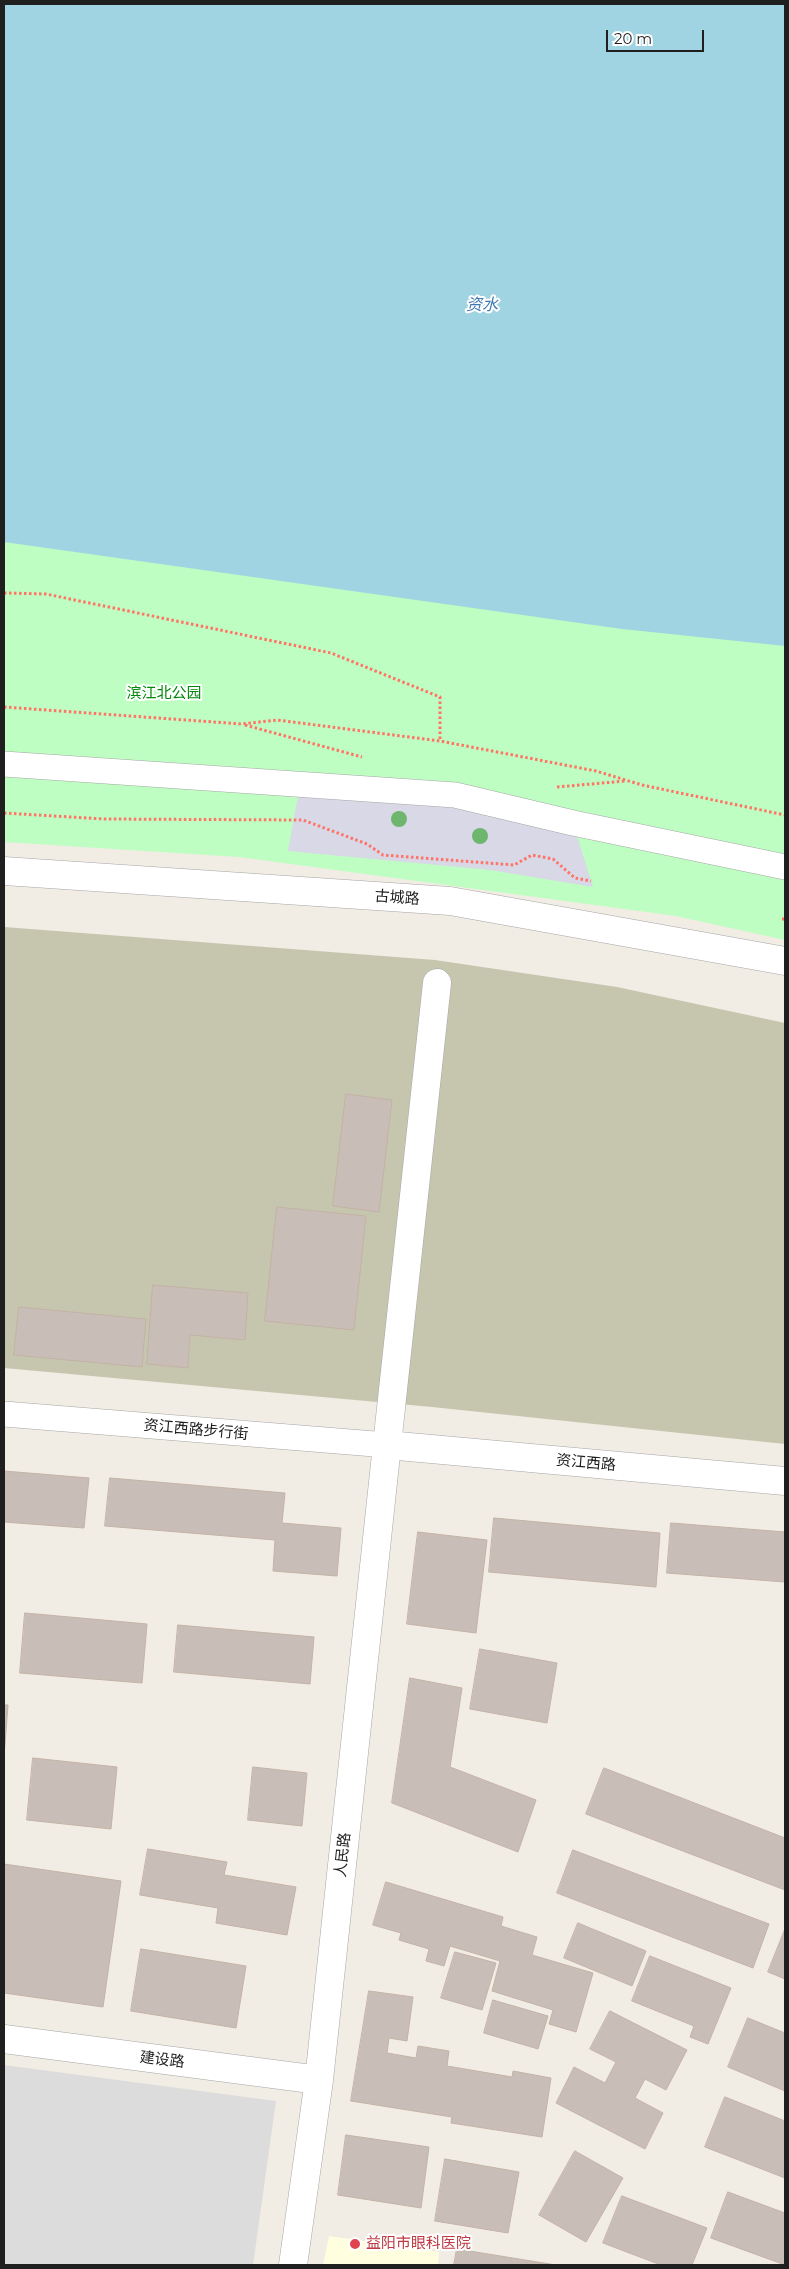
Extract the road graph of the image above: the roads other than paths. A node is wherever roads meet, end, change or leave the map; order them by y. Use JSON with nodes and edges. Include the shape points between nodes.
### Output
{"nodes":[{"id":1,"x":4,"y":764,"type":"edge"},
{"id":2,"x":785,"y":867,"type":"edge"},
{"id":3,"x":4,"y":872,"type":"edge"},
{"id":4,"x":785,"y":961,"type":"edge"},
{"id":5,"x":436,"y":983,"type":"dead end"},
{"id":6,"x":4,"y":1414,"type":"edge"},
{"id":7,"x":387,"y":1445,"type":"junction"},
{"id":8,"x":785,"y":1481,"type":"edge"},
{"id":9,"x":4,"y":2039,"type":"edge"},
{"id":10,"x":319,"y":2080,"type":"junction"},
{"id":11,"x":293,"y":2265,"type":"edge"}],
"edges":[{"from":1,"to":2,"type":"street","via":[[455,795]]},
{"from":3,"to":4,"type":"street","name":"古城路","via":[[450,902]]},
{"from":5,"to":7,"type":"street","name":"人民路"},
{"from":6,"to":7,"type":"street","name":"资江西路步行街"},
{"from":7,"to":8,"type":"street","name":"资江西路"},
{"from":7,"to":10,"type":"street","name":"人民路"},
{"from":9,"to":10,"type":"street","name":"建设路"},
{"from":10,"to":11,"type":"street","name":"人民路"}]}
